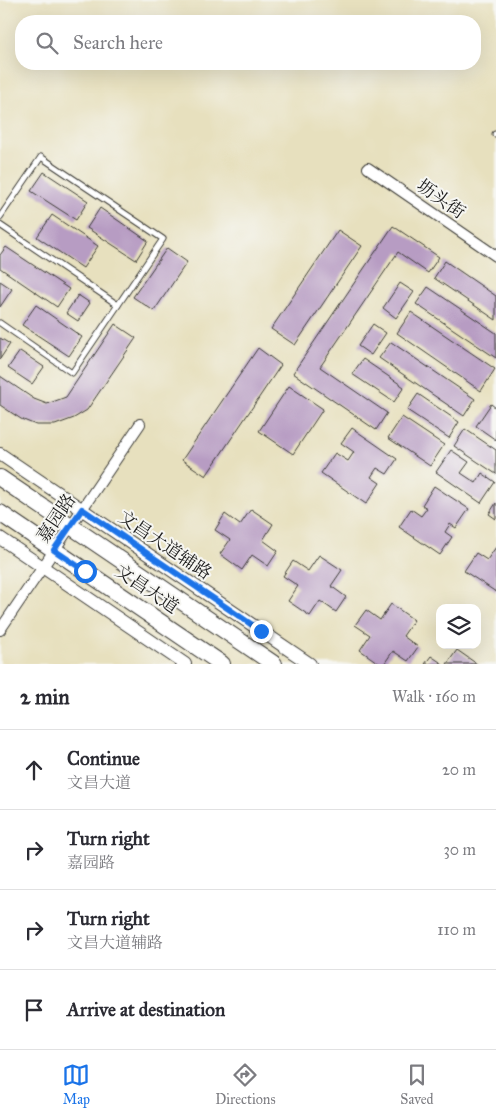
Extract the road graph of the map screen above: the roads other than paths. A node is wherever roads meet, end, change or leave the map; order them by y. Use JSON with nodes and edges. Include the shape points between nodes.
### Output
{"nodes":[{"id":1,"x":368,"y":168,"type":"dead end"},
{"id":2,"x":0,"y":217,"type":"edge"},
{"id":3,"x":0,"y":225,"type":"edge"},
{"id":4,"x":496,"y":256,"type":"edge"},
{"id":5,"x":118,"y":305,"type":"junction"},
{"id":6,"x":0,"y":324,"type":"edge"},
{"id":7,"x":140,"y":424,"type":"dead end"},
{"id":8,"x":0,"y":454,"type":"edge"},
{"id":9,"x":0,"y":478,"type":"edge"},
{"id":10,"x":82,"y":509,"type":"junction"},
{"id":11,"x":0,"y":513,"type":"edge"},
{"id":12,"x":70,"y":526,"type":"junction"},
{"id":13,"x":0,"y":538,"type":"edge"},
{"id":14,"x":54,"y":550,"type":"junction"},
{"id":15,"x":42,"y":567,"type":"junction"},
{"id":16,"x":0,"y":630,"type":"edge"},
{"id":17,"x":185,"y":664,"type":"edge"},
{"id":18,"x":222,"y":664,"type":"edge"},
{"id":19,"x":274,"y":664,"type":"edge"},
{"id":20,"x":310,"y":664,"type":"edge"}],
"edges":[{"from":1,"to":4,"type":"street","name":"坜头街"},
{"from":2,"to":5,"type":"lane","via":[[41,157],[163,239]]},
{"from":3,"to":5,"type":"lane"},
{"from":5,"to":6,"type":"lane","via":[[72,372]]},
{"from":7,"to":10,"type":"street","name":"嘉园路"},
{"from":8,"to":10,"type":"street","name":"文昌大道辅路"},
{"from":9,"to":12,"type":"main road","name":"文昌大道"},
{"from":10,"to":12,"type":"street","name":"嘉园路"},
{"from":10,"to":20,"type":"street","name":"文昌大道辅路"},
{"from":11,"to":14,"type":"main road","name":"文昌大道"},
{"from":12,"to":14,"type":"street","name":"嘉园路"},
{"from":12,"to":19,"type":"main road","name":"文昌大道"},
{"from":13,"to":15,"type":"street"},
{"from":14,"to":15,"type":"street","name":"嘉园路"},
{"from":14,"to":18,"type":"main road","name":"文昌大道"},
{"from":15,"to":16,"type":"street","name":"嘉园路"},
{"from":15,"to":17,"type":"street"}]}
